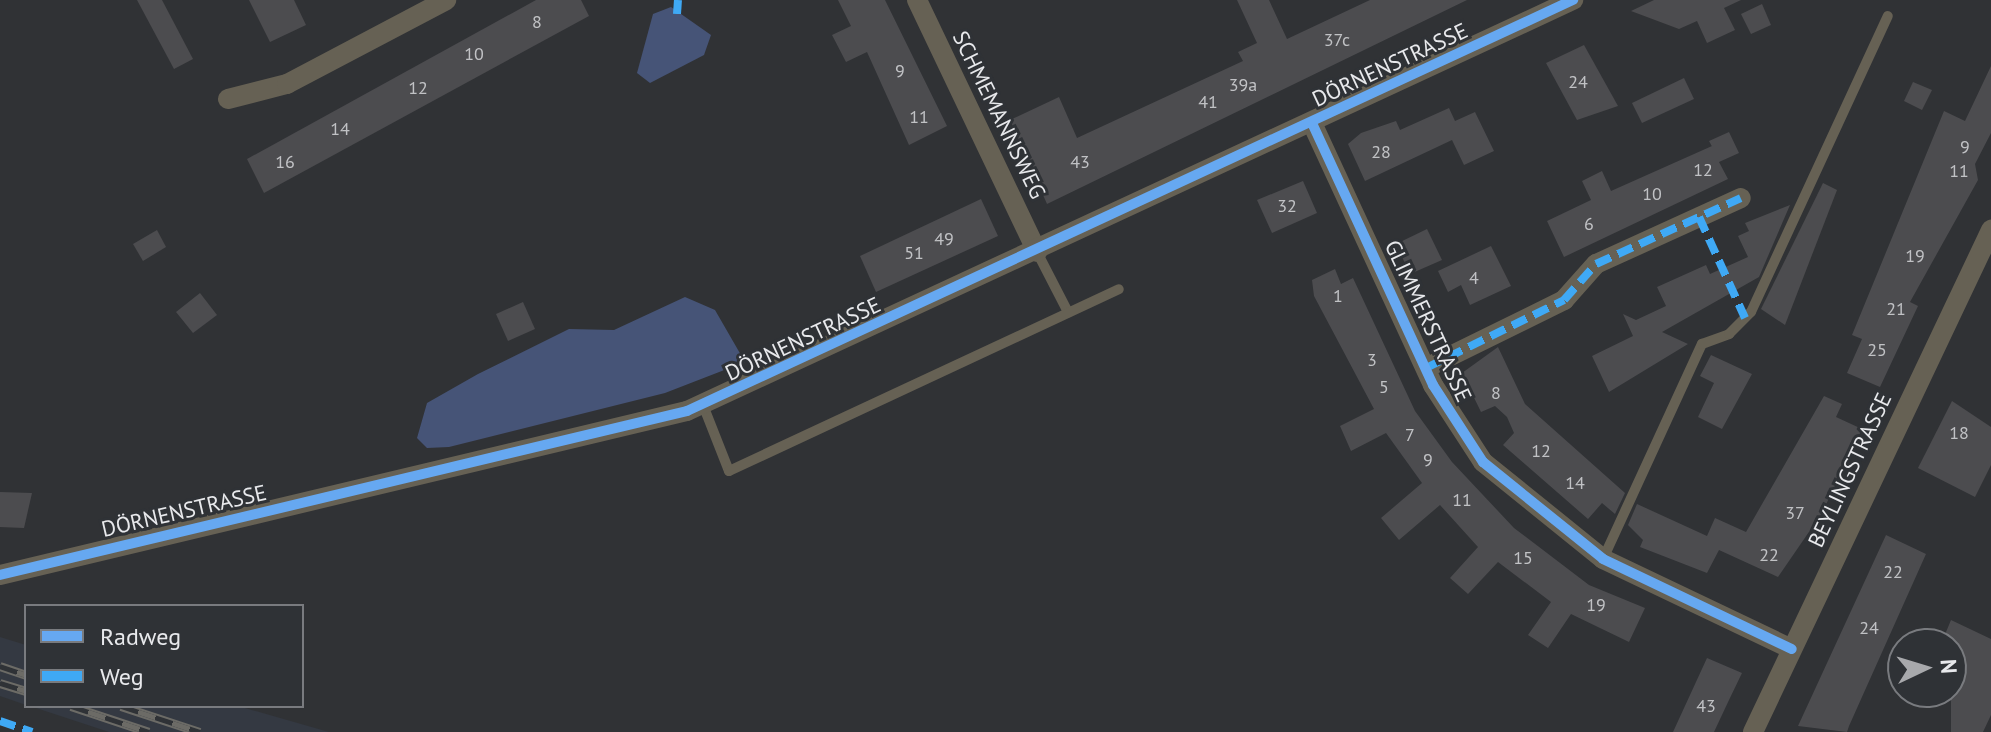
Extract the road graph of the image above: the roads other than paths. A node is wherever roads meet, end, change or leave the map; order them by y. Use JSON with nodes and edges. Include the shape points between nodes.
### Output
{"nodes":[{"id":1,"x":446,"y":0,"type":"edge"},
{"id":2,"x":917,"y":0,"type":"edge"},
{"id":3,"x":1573,"y":0,"type":"edge"},
{"id":4,"x":1888,"y":16,"type":"dead end"},
{"id":5,"x":228,"y":99,"type":"dead end"},
{"id":6,"x":1312,"y":123,"type":"junction"},
{"id":7,"x":1741,"y":198,"type":"dead end"},
{"id":8,"x":1991,"y":230,"type":"edge"},
{"id":9,"x":1037,"y":252,"type":"junction"},
{"id":10,"x":1119,"y":289,"type":"dead end"},
{"id":11,"x":1068,"y":312,"type":"junction"},
{"id":12,"x":1426,"y":368,"type":"junction"},
{"id":13,"x":703,"y":405,"type":"junction"},
{"id":14,"x":1603,"y":559,"type":"junction"},
{"id":15,"x":0,"y":575,"type":"edge"},
{"id":16,"x":1792,"y":649,"type":"junction"},
{"id":17,"x":1753,"y":732,"type":"edge"}],
"edges":[{"from":1,"to":5,"type":"street","via":[[287,84]]},
{"from":2,"to":9,"type":"street","name":"SCHMEMANNSWEG"},
{"from":3,"to":6,"type":"street","name":"DÖRNENSTRASSE"},
{"from":4,"to":14,"type":"lane","via":[[1745,318],[1702,344]]},
{"from":6,"to":9,"type":"street","name":"DÖRNENSTRASSE"},
{"from":6,"to":12,"type":"street","name":"GLIMMERSTRASSE"},
{"from":7,"to":12,"type":"street","via":[[1596,264],[1564,300]]},
{"from":8,"to":16,"type":"street","name":"BEYLINGSTRASSE"},
{"from":9,"to":11,"type":"lane"},
{"from":9,"to":13,"type":"street","name":"DÖRNENSTRASSE"},
{"from":10,"to":11,"type":"lane"},
{"from":11,"to":13,"type":"lane","via":[[729,471]]},
{"from":12,"to":14,"type":"street","name":"GLIMMERSTRASSE","via":[[1483,462]]},
{"from":13,"to":15,"type":"street","name":"DÖRNENSTRASSE"},
{"from":14,"to":16,"type":"street","name":"GLIMMERSTRASSE"},
{"from":16,"to":17,"type":"street","name":"BEYLINGSTRASSE"}]}
